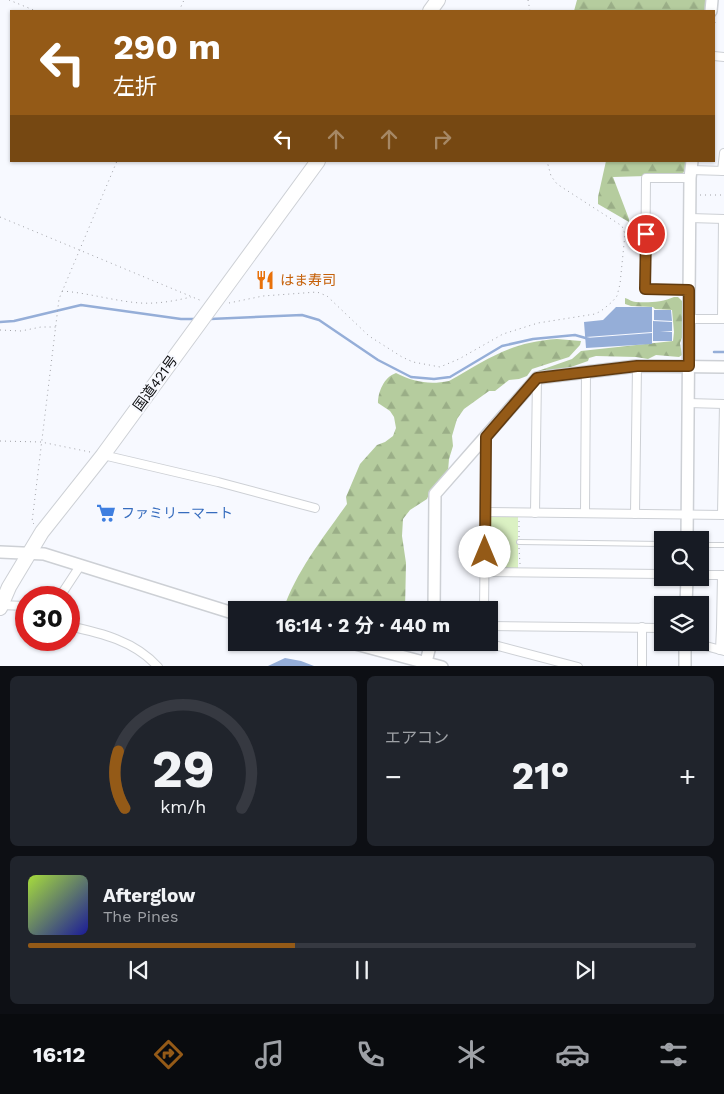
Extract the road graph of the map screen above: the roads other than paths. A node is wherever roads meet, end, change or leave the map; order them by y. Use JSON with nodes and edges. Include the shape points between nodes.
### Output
{"nodes":[{"id":1,"x":724,"y":153,"type":"edge"},
{"id":2,"x":317,"y":162,"type":"edge"},
{"id":3,"x":691,"y":170,"type":"edge"},
{"id":4,"x":723,"y":171,"type":"edge"},
{"id":5,"x":690,"y":218,"type":"junction"},
{"id":6,"x":724,"y":219,"type":"edge"},
{"id":7,"x":723,"y":269,"type":"edge"},
{"id":8,"x":689,"y":290,"type":"junction"},
{"id":9,"x":689,"y":319,"type":"junction"},
{"id":10,"x":723,"y":319,"type":"edge"},
{"id":11,"x":637,"y":366,"type":"junction"},
{"id":12,"x":689,"y":366,"type":"junction"},
{"id":13,"x":724,"y":367,"type":"edge"},
{"id":14,"x":586,"y":372,"type":"junction"},
{"id":15,"x":537,"y":378,"type":"junction"},
{"id":16,"x":688,"y":403,"type":"junction"},
{"id":17,"x":724,"y":404,"type":"edge"},
{"id":18,"x":486,"y":437,"type":"junction"},
{"id":19,"x":103,"y":455,"type":"junction"},
{"id":20,"x":723,"y":459,"type":"edge"},
{"id":21,"x":315,"y":508,"type":"dead end"},
{"id":22,"x":485,"y":512,"type":"junction"},
{"id":23,"x":535,"y":512,"type":"junction"},
{"id":24,"x":586,"y":513,"type":"junction"},
{"id":25,"x":635,"y":514,"type":"junction"},
{"id":26,"x":687,"y":514,"type":"junction"},
{"id":27,"x":723,"y":515,"type":"edge"},
{"id":28,"x":687,"y":531,"type":"edge"},
{"id":29,"x":520,"y":542,"type":"dead end"},
{"id":30,"x":654,"y":544,"type":"edge"},
{"id":31,"x":709,"y":545,"type":"edge"},
{"id":32,"x":724,"y":545,"type":"edge"},
{"id":33,"x":0,"y":552,"type":"edge"},
{"id":34,"x":28,"y":554,"type":"junction"},
{"id":35,"x":80,"y":566,"type":"junction"},
{"id":36,"x":484,"y":572,"type":"junction"},
{"id":37,"x":654,"y":574,"type":"edge"},
{"id":38,"x":709,"y":575,"type":"edge"},
{"id":39,"x":723,"y":575,"type":"edge"},
{"id":40,"x":67,"y":586,"type":"edge"},
{"id":41,"x":434,"y":601,"type":"edge"},
{"id":42,"x":484,"y":601,"type":"edge"},
{"id":43,"x":0,"y":606,"type":"edge"},
{"id":44,"x":15,"y":606,"type":"edge"},
{"id":45,"x":228,"y":612,"type":"edge"},
{"id":46,"x":498,"y":626,"type":"edge"},
{"id":47,"x":642,"y":627,"type":"junction"},
{"id":48,"x":654,"y":628,"type":"edge"},
{"id":49,"x":722,"y":628,"type":"edge"},
{"id":50,"x":80,"y":629,"type":"edge"},
{"id":51,"x":498,"y":646,"type":"edge"},
{"id":52,"x":709,"y":647,"type":"edge"},
{"id":53,"x":383,"y":651,"type":"edge"},
{"id":54,"x":429,"y":651,"type":"edge"},
{"id":55,"x":685,"y":651,"type":"edge"},
{"id":56,"x":722,"y":651,"type":"edge"},
{"id":57,"x":426,"y":662,"type":"junction"},
{"id":58,"x":158,"y":666,"type":"edge"},
{"id":59,"x":442,"y":666,"type":"edge"},
{"id":60,"x":578,"y":666,"type":"edge"},
{"id":61,"x":642,"y":666,"type":"edge"},
{"id":62,"x":685,"y":666,"type":"edge"}],
"edges":[{"from":1,"to":4,"type":"street"},
{"from":2,"to":19,"type":"highway","name":"国道421号"},
{"from":3,"to":4,"type":"street"},
{"from":3,"to":5,"type":"street"},
{"from":3,"to":8,"type":"street","via":[[646,178],[645,289]]},
{"from":5,"to":6,"type":"street"},
{"from":5,"to":8,"type":"street"},
{"from":6,"to":7,"type":"street"},
{"from":7,"to":10,"type":"street"},
{"from":8,"to":9,"type":"street"},
{"from":9,"to":10,"type":"street"},
{"from":9,"to":12,"type":"street"},
{"from":11,"to":12,"type":"street"},
{"from":11,"to":14,"type":"street"},
{"from":11,"to":25,"type":"street"},
{"from":12,"to":13,"type":"street"},
{"from":12,"to":16,"type":"street"},
{"from":14,"to":15,"type":"street"},
{"from":14,"to":24,"type":"street"},
{"from":15,"to":18,"type":"street"},
{"from":15,"to":23,"type":"street"},
{"from":16,"to":17,"type":"street"},
{"from":16,"to":26,"type":"street"},
{"from":17,"to":20,"type":"street"},
{"from":18,"to":22,"type":"street"},
{"from":18,"to":41,"type":"street","via":[[435,494]]},
{"from":19,"to":21,"type":"street"},
{"from":19,"to":34,"type":"highway","name":"国道421号"},
{"from":20,"to":27,"type":"street"},
{"from":22,"to":23,"type":"street"},
{"from":22,"to":36,"type":"street"},
{"from":23,"to":24,"type":"street"},
{"from":24,"to":25,"type":"street"},
{"from":25,"to":26,"type":"street"},
{"from":26,"to":27,"type":"street"},
{"from":26,"to":28,"type":"street"},
{"from":29,"to":30,"type":"lane"},
{"from":31,"to":32,"type":"lane"},
{"from":33,"to":34,"type":"street"},
{"from":34,"to":35,"type":"street","via":[[44,554]]},
{"from":34,"to":43,"type":"highway","name":"国道421号"},
{"from":35,"to":40,"type":"street"},
{"from":35,"to":45,"type":"street"},
{"from":36,"to":37,"type":"street"},
{"from":36,"to":42,"type":"street"},
{"from":38,"to":39,"type":"street"},
{"from":39,"to":49,"type":"street"},
{"from":43,"to":44,"type":"street"},
{"from":46,"to":47,"type":"street"},
{"from":47,"to":48,"type":"street"},
{"from":47,"to":61,"type":"street"},
{"from":49,"to":56,"type":"street"},
{"from":50,"to":58,"type":"street","via":[[129,644]]},
{"from":51,"to":60,"type":"street"},
{"from":52,"to":56,"type":"street"},
{"from":53,"to":57,"type":"street"},
{"from":54,"to":57,"type":"street"},
{"from":55,"to":62,"type":"street"},
{"from":57,"to":59,"type":"street"}]}
